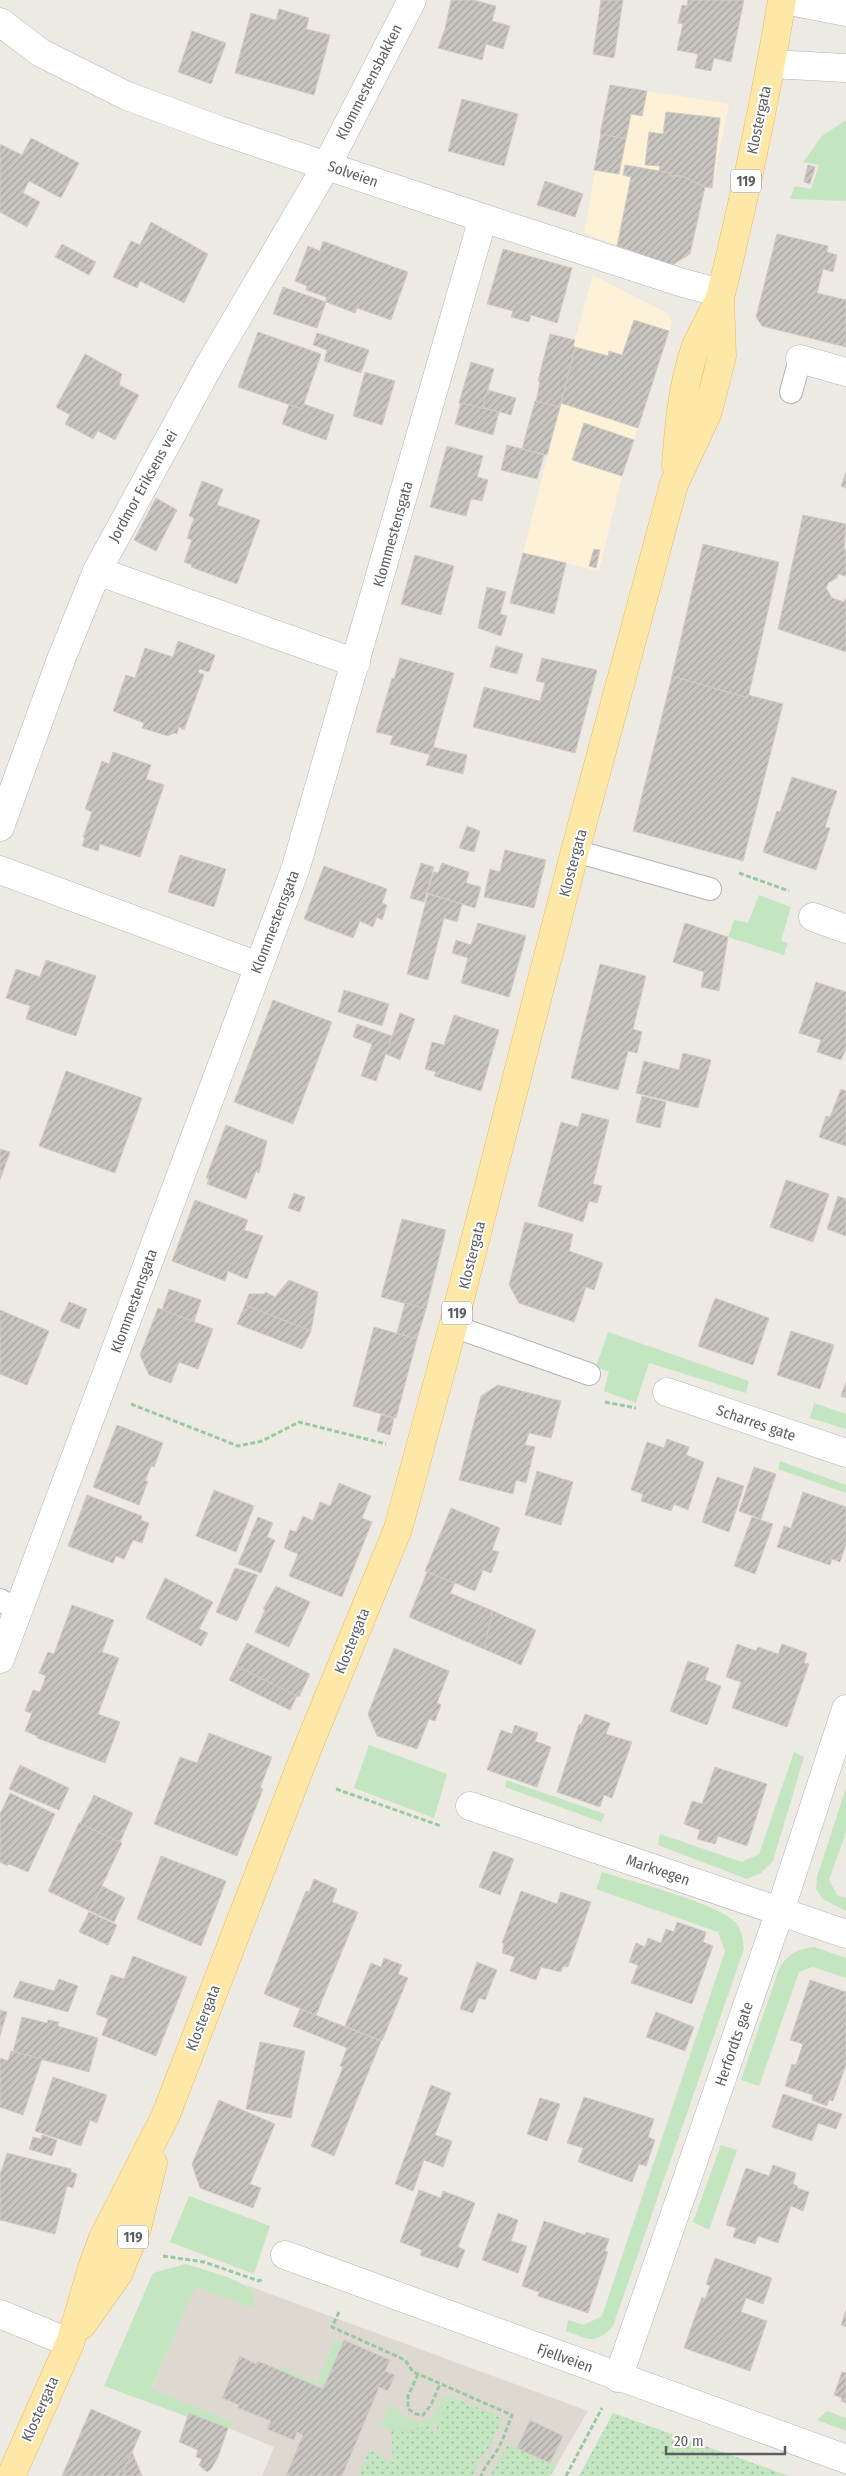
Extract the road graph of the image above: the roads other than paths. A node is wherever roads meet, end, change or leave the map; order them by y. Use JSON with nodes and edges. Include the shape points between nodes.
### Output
{"nodes":[{"id":1,"x":412,"y":0,"type":"edge"},
{"id":2,"x":783,"y":0,"type":"edge"},
{"id":3,"x":846,"y":12,"type":"edge"},
{"id":4,"x":0,"y":22,"type":"edge"},
{"id":5,"x":772,"y":64,"type":"junction"},
{"id":6,"x":846,"y":68,"type":"edge"},
{"id":7,"x":327,"y":165,"type":"junction"},
{"id":8,"x":483,"y":218,"type":"junction"},
{"id":9,"x":720,"y":295,"type":"junction"},
{"id":10,"x":800,"y":359,"type":"joint"},
{"id":11,"x":846,"y":372,"type":"edge"},
{"id":12,"x":791,"y":392,"type":"dead end"},
{"id":13,"x":97,"y":571,"type":"junction"},
{"id":14,"x":356,"y":663,"type":"junction"},
{"id":15,"x":0,"y":827,"type":"edge"},
{"id":16,"x":575,"y":851,"type":"junction"},
{"id":17,"x":0,"y":870,"type":"edge"},
{"id":18,"x":710,"y":889,"type":"road end"},
{"id":19,"x":813,"y":917,"type":"road end"},
{"id":20,"x":846,"y":929,"type":"edge"},
{"id":21,"x":258,"y":966,"type":"junction"},
{"id":22,"x":453,"y":1326,"type":"junction"},
{"id":23,"x":589,"y":1374,"type":"dead end"},
{"id":24,"x":667,"y":1392,"type":"dead end"},
{"id":25,"x":846,"y":1453,"type":"edge"},
{"id":26,"x":9,"y":1605,"type":"edge"},
{"id":27,"x":0,"y":1658,"type":"edge"},
{"id":28,"x":846,"y":1710,"type":"edge"},
{"id":29,"x":470,"y":1806,"type":"road end"},
{"id":30,"x":780,"y":1911,"type":"junction"},
{"id":31,"x":846,"y":1934,"type":"edge"},
{"id":32,"x":285,"y":2255,"type":"road end"},
{"id":33,"x":0,"y":2314,"type":"edge"},
{"id":34,"x":70,"y":2343,"type":"junction"},
{"id":35,"x":618,"y":2378,"type":"junction"},
{"id":36,"x":846,"y":2459,"type":"edge"},
{"id":37,"x":11,"y":2476,"type":"edge"}],
"edges":[{"from":1,"to":7,"type":"street","name":"Klommestensbakken"},
{"from":2,"to":3,"type":"street"},
{"from":2,"to":5,"type":"main road","name":"Klostergata","number":"119"},
{"from":4,"to":7,"type":"street","name":"Solveien","via":[[41,53],[127,96]]},
{"from":5,"to":6,"type":"street"},
{"from":5,"to":9,"type":"main road","name":"Klostergata","number":"119"},
{"from":7,"to":8,"type":"street","name":"Solveien"},
{"from":7,"to":13,"type":"street","name":"Jordmor Eriksens vei","via":[[210,364]]},
{"from":8,"to":9,"type":"street","name":"Solveien"},
{"from":8,"to":14,"type":"street","name":"Klommestensgata"},
{"from":9,"to":16,"type":"main road","name":"Klostergata","number":"119","via":[[722,356],[718,372],[707,414],[674,484]]},
{"from":10,"to":11,"type":"street"},
{"from":10,"to":12,"type":"lane"},
{"from":13,"to":14,"type":"street"},
{"from":13,"to":15,"type":"street","name":"Jordmor Eriksens vei"},
{"from":14,"to":21,"type":"street","name":"Klommestensgata","via":[[296,867]]},
{"from":16,"to":18,"type":"lane"},
{"from":16,"to":22,"type":"main road","name":"Klostergata","number":"119"},
{"from":17,"to":21,"type":"street"},
{"from":19,"to":20,"type":"street"},
{"from":21,"to":26,"type":"street","name":"Klommestensgata","via":[[100,1392]]},
{"from":22,"to":23,"type":"lane"},
{"from":22,"to":34,"type":"main road","name":"Klostergata","number":"119","via":[[398,1529],[308,1748],[165,2118],[103,2238]]},
{"from":24,"to":25,"type":"street","name":"Scharres gate"},
{"from":26,"to":27,"type":"street","name":"Klommestensgata"},
{"from":28,"to":30,"type":"street","name":"Herfordts gate"},
{"from":29,"to":30,"type":"street","name":"Markvegen"},
{"from":30,"to":31,"type":"street","name":"Markvegen"},
{"from":30,"to":35,"type":"street","name":"Herfordts gate"},
{"from":32,"to":35,"type":"street","name":"Fjellveien"},
{"from":33,"to":34,"type":"street"},
{"from":34,"to":37,"type":"main road","name":"Klostergata","number":"119"},
{"from":35,"to":36,"type":"street","name":"Fjellveien"}]}
